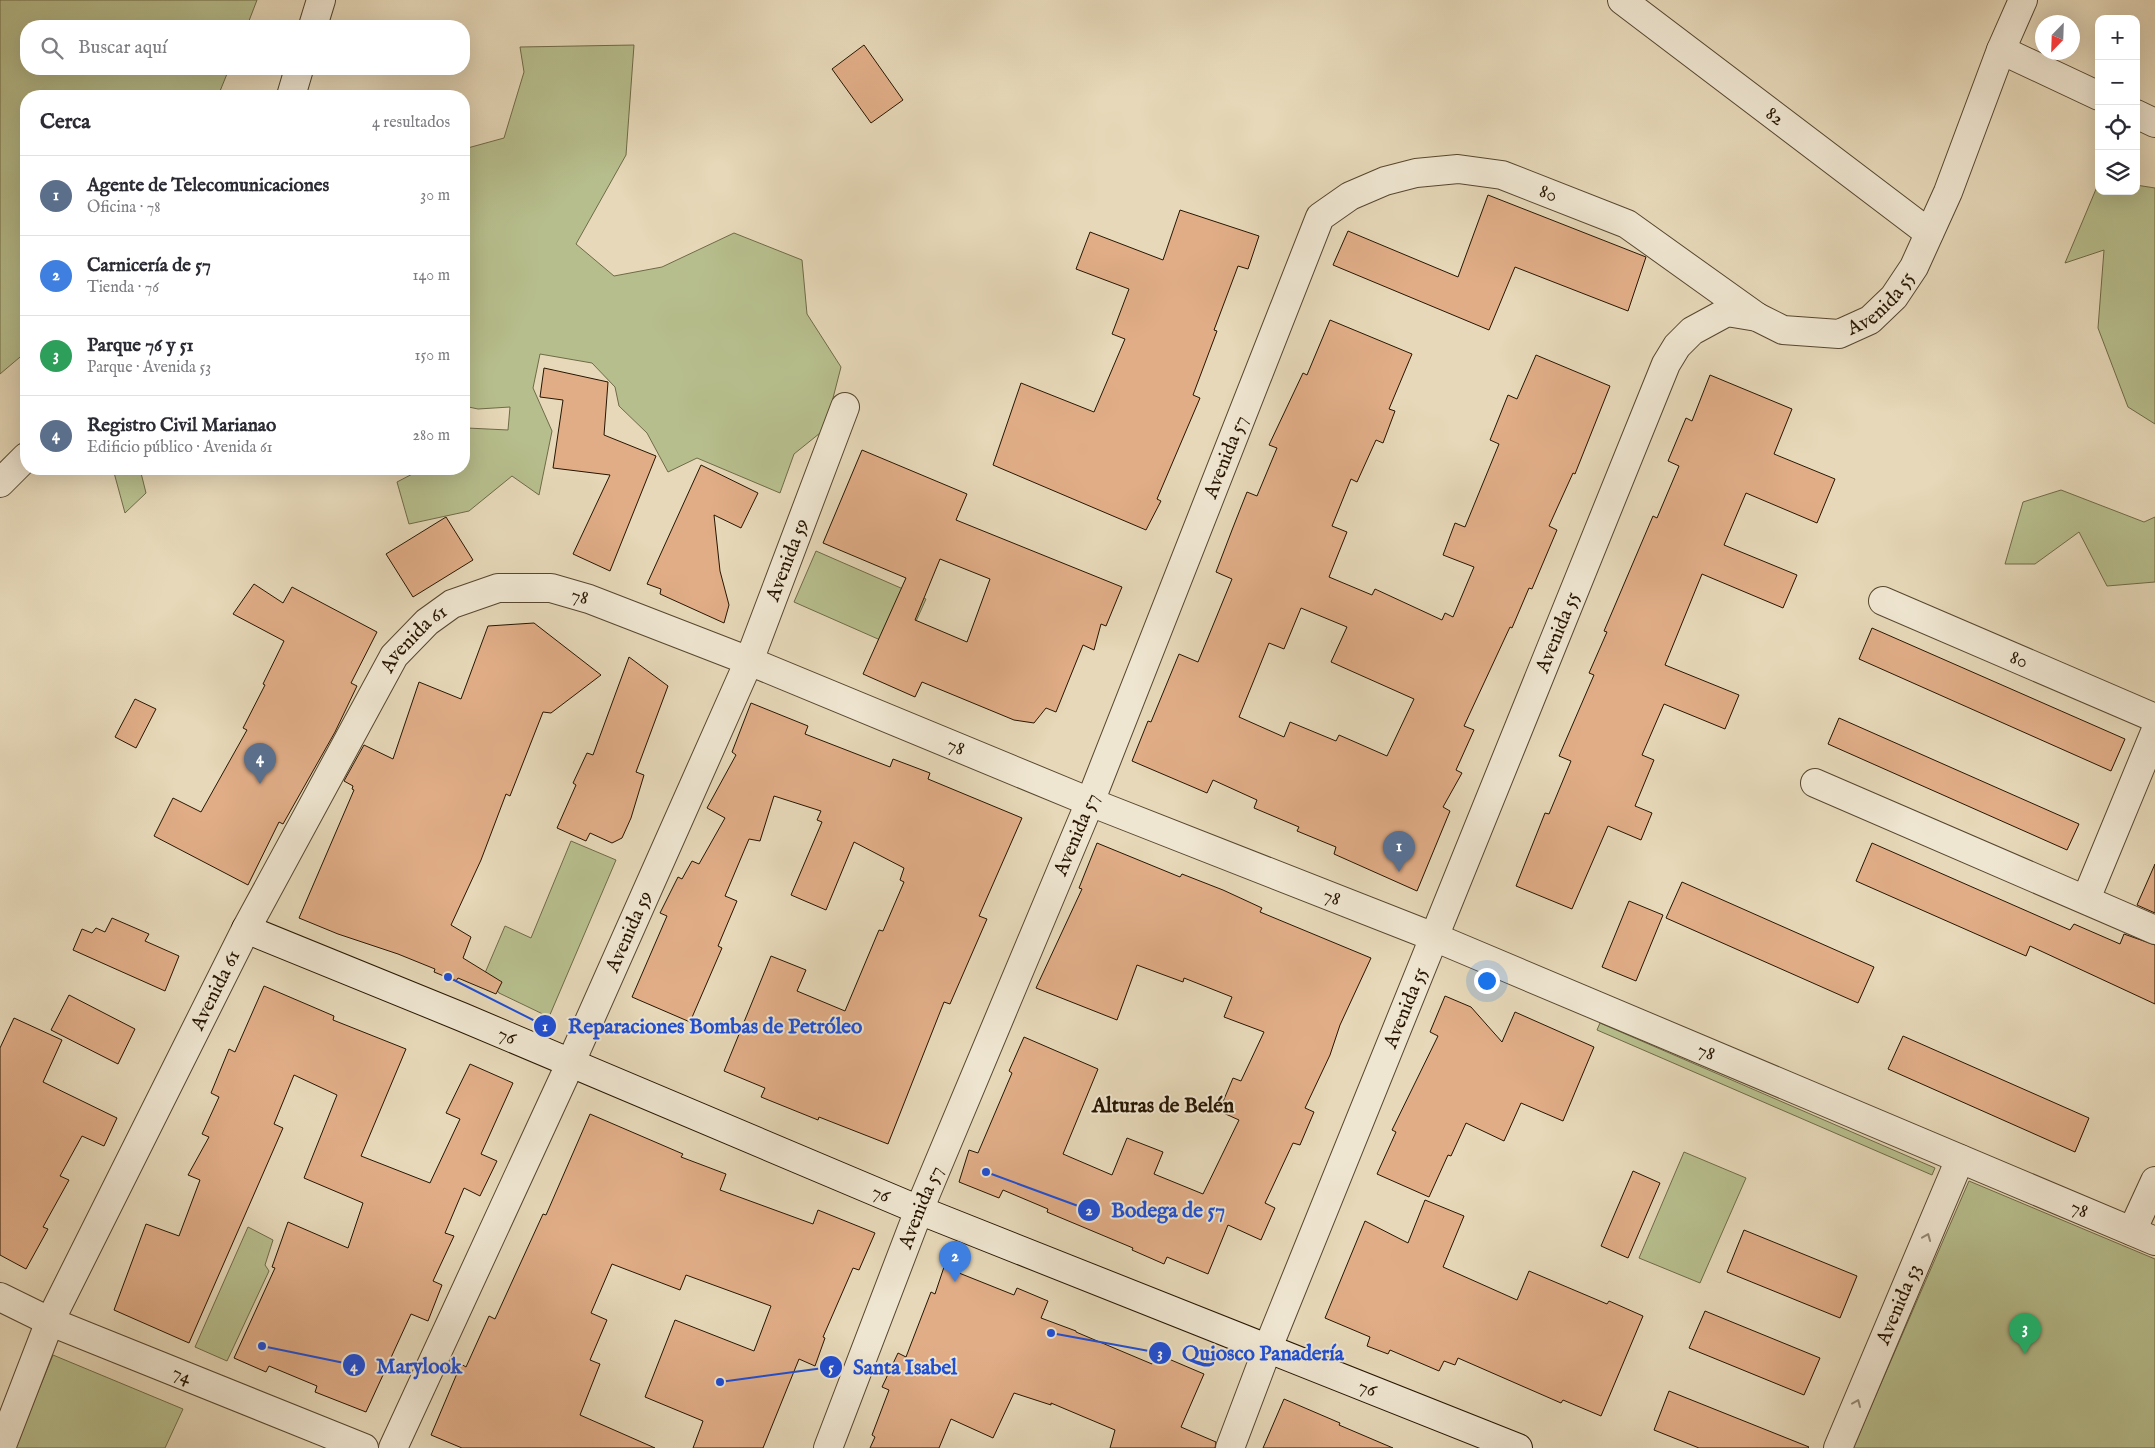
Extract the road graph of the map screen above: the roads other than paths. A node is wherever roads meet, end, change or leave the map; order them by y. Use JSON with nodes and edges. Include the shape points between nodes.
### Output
{"nodes":[{"id":1,"x":321,"y":0,"type":"edge"},
{"id":2,"x":1622,"y":0,"type":"edge"},
{"id":3,"x":2023,"y":0,"type":"edge"},
{"id":4,"x":315,"y":20,"type":"edge"},
{"id":5,"x":2001,"y":50,"type":"junction"},
{"id":6,"x":297,"y":75,"type":"edge"},
{"id":7,"x":293,"y":90,"type":"edge"},
{"id":8,"x":2095,"y":94,"type":"edge"},
{"id":9,"x":2140,"y":116,"type":"edge"},
{"id":10,"x":2155,"y":123,"type":"edge"},
{"id":11,"x":1320,"y":217,"type":"joint"},
{"id":12,"x":1929,"y":234,"type":"junction"},
{"id":13,"x":1757,"y":317,"type":"junction"},
{"id":14,"x":845,"y":408,"type":"dead end"},
{"id":15,"x":20,"y":463,"type":"edge"},
{"id":16,"x":0,"y":482,"type":"edge"},
{"id":17,"x":498,"y":588,"type":"joint"},
{"id":18,"x":1883,"y":601,"type":"dead end"},
{"id":19,"x":749,"y":661,"type":"junction"},
{"id":20,"x":2155,"y":718,"type":"edge"},
{"id":21,"x":2155,"y":732,"type":"edge"},
{"id":22,"x":1815,"y":783,"type":"dead end"},
{"id":23,"x":1090,"y":802,"type":"junction"},
{"id":24,"x":2086,"y":899,"type":"junction"},
{"id":25,"x":246,"y":929,"type":"junction"},
{"id":26,"x":2155,"y":930,"type":"edge"},
{"id":27,"x":1434,"y":937,"type":"junction"},
{"id":28,"x":569,"y":1063,"type":"junction"},
{"id":29,"x":1960,"y":1159,"type":"junction"},
{"id":30,"x":2155,"y":1181,"type":"edge"},
{"id":31,"x":919,"y":1210,"type":"junction"},
{"id":32,"x":2143,"y":1236,"type":"edge"},
{"id":33,"x":0,"y":1297,"type":"edge"},
{"id":34,"x":50,"y":1321,"type":"junction"},
{"id":35,"x":1267,"y":1350,"type":"junction"},
{"id":36,"x":1,"y":1448,"type":"edge"},
{"id":37,"x":364,"y":1448,"type":"edge"},
{"id":38,"x":393,"y":1448,"type":"edge"},
{"id":39,"x":828,"y":1448,"type":"edge"},
{"id":40,"x":1230,"y":1448,"type":"edge"},
{"id":41,"x":1518,"y":1448,"type":"edge"},
{"id":42,"x":1838,"y":1448,"type":"edge"}],
"edges":[{"from":1,"to":4,"type":"street"},
{"from":2,"to":12,"type":"street","name":"82"},
{"from":3,"to":5,"type":"street","name":"Avenida 55"},
{"from":5,"to":8,"type":"street"},
{"from":5,"to":12,"type":"street","name":"Avenida 55"},
{"from":6,"to":7,"type":"street"},
{"from":9,"to":10,"type":"street"},
{"from":11,"to":13,"type":"street","name":"80","via":[[1350,196],[1385,181],[1416,173],[1458,169],[1502,175],[1627,224]]},
{"from":11,"to":23,"type":"street","name":"Avenida 57"},
{"from":12,"to":13,"type":"street","name":"Avenida 55","via":[[1914,267],[1894,298],[1870,320],[1839,334],[1783,330]]},
{"from":13,"to":27,"type":"street","name":"Avenida 55","via":[[1727,312],[1708,320],[1677,346],[1666,364]]},
{"from":14,"to":19,"type":"street","name":"Avenida 59"},
{"from":15,"to":16,"type":"street"},
{"from":17,"to":19,"type":"street","name":"78","via":[[550,588],[590,599]]},
{"from":17,"to":25,"type":"street","name":"Avenida 61","via":[[452,604],[427,622],[394,656]]},
{"from":18,"to":20,"type":"street","name":"80"},
{"from":19,"to":23,"type":"street","name":"78"},
{"from":19,"to":28,"type":"street","name":"Avenida 59"},
{"from":21,"to":24,"type":"street"},
{"from":22,"to":24,"type":"street"},
{"from":23,"to":27,"type":"street","name":"78"},
{"from":23,"to":31,"type":"street","name":"Avenida 57"},
{"from":24,"to":26,"type":"street"},
{"from":25,"to":28,"type":"street","name":"76"},
{"from":25,"to":34,"type":"street","name":"Avenida 61"},
{"from":27,"to":29,"type":"street","name":"78"},
{"from":27,"to":35,"type":"street","name":"Avenida 55"},
{"from":28,"to":31,"type":"street","name":"76"},
{"from":28,"to":38,"type":"street","name":"Avenida 59"},
{"from":29,"to":32,"type":"street","name":"78"},
{"from":42,"to":29,"type":"street","name":"Avenida 53","one_way":true},
{"from":30,"to":32,"type":"street"},
{"from":31,"to":35,"type":"street","name":"76"},
{"from":31,"to":39,"type":"street","name":"Avenida 57"},
{"from":33,"to":34,"type":"street","name":"74"},
{"from":34,"to":36,"type":"street","name":"Avenida 61"},
{"from":34,"to":37,"type":"street","name":"74"},
{"from":35,"to":40,"type":"street","name":"Avenida 55"},
{"from":35,"to":41,"type":"street","name":"76"}]}
